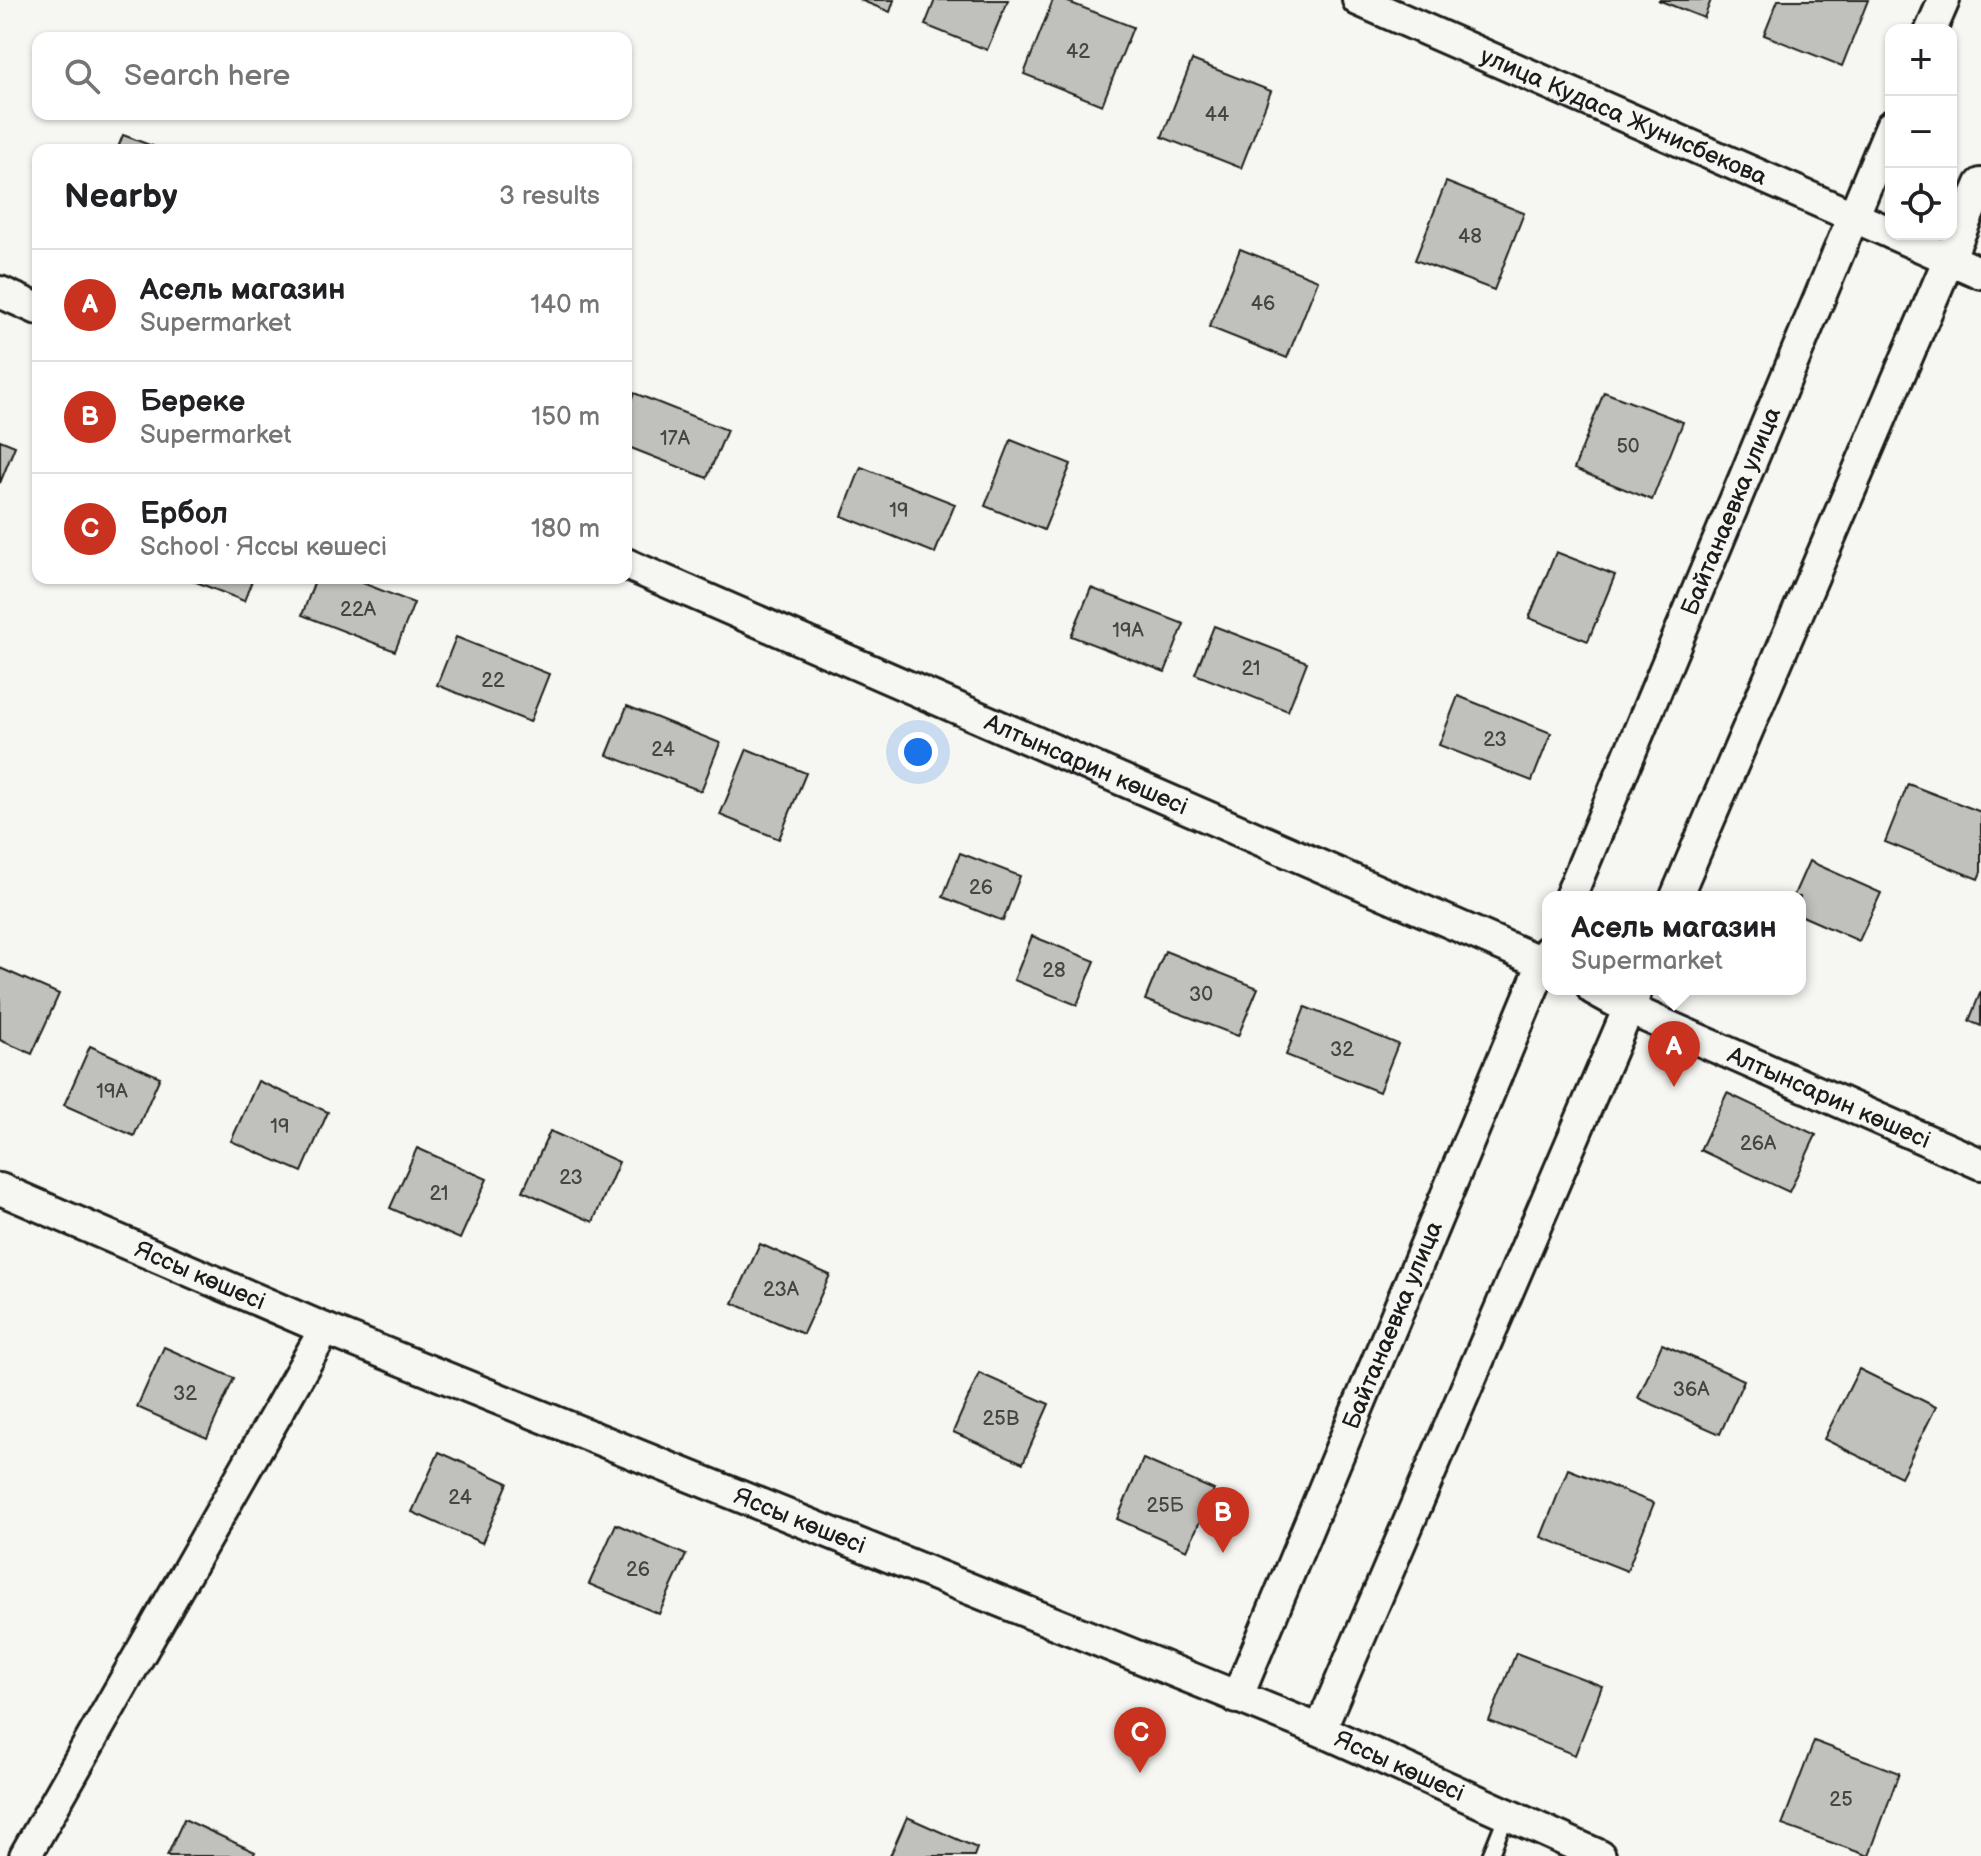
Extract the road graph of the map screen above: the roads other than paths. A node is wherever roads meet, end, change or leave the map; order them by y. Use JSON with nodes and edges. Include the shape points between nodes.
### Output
{"nodes":[{"id":1,"x":1358,"y":0,"type":"edge"},
{"id":2,"x":1944,"y":0,"type":"edge"},
{"id":3,"x":1934,"y":24,"type":"edge"},
{"id":4,"x":1885,"y":141,"type":"edge"},
{"id":5,"x":1981,"y":184,"type":"edge"},
{"id":6,"x":1854,"y":216,"type":"junction"},
{"id":7,"x":1885,"y":231,"type":"edge"},
{"id":8,"x":1906,"y":240,"type":"edge"},
{"id":9,"x":1949,"y":259,"type":"junction"},
{"id":10,"x":1981,"y":273,"type":"edge"},
{"id":11,"x":0,"y":292,"type":"edge"},
{"id":12,"x":32,"y":306,"type":"edge"},
{"id":13,"x":632,"y":567,"type":"edge"},
{"id":14,"x":1573,"y":891,"type":"edge"},
{"id":15,"x":1679,"y":891,"type":"edge"},
{"id":16,"x":1542,"y":957,"type":"edge"},
{"id":17,"x":1542,"y":969,"type":"edge"},
{"id":18,"x":1633,"y":999,"type":"edge"},
{"id":19,"x":1981,"y":1164,"type":"edge"},
{"id":20,"x":0,"y":1189,"type":"edge"},
{"id":21,"x":325,"y":1329,"type":"junction"},
{"id":22,"x":1237,"y":1698,"type":"junction"},
{"id":23,"x":1320,"y":1730,"type":"junction"},
{"id":24,"x":1507,"y":1814,"type":"junction"},
{"id":25,"x":25,"y":1856,"type":"edge"},
{"id":26,"x":1490,"y":1856,"type":"edge"},
{"id":27,"x":1600,"y":1856,"type":"edge"}],
"edges":[{"from":1,"to":6,"type":"street","name":"улица Кудаса Жунисбекова"},
{"from":2,"to":3,"type":"street"},
{"from":4,"to":6,"type":"street","name":"Байтанаевка улица"},
{"from":5,"to":9,"type":"street"},
{"from":6,"to":7,"type":"street","name":"улица Кудаса Жунисбекова"},
{"from":6,"to":14,"type":"street","name":"Байтанаевка улица"},
{"from":8,"to":9,"type":"street","name":"улица Кудаса Жунисбекова"},
{"from":9,"to":10,"type":"street","name":"улица Кудаса Жунисбекова"},
{"from":9,"to":15,"type":"street"},
{"from":11,"to":12,"type":"street"},
{"from":13,"to":16,"type":"street","name":"Алтынсарин көшесі"},
{"from":17,"to":22,"type":"street","name":"Байтанаевка улица"},
{"from":18,"to":19,"type":"street","name":"Алтынсарин көшесі"},
{"from":18,"to":23,"type":"street"},
{"from":20,"to":21,"type":"street","name":"Яссы көшесі"},
{"from":21,"to":22,"type":"street","name":"Яссы көшесі"},
{"from":21,"to":25,"type":"street"},
{"from":22,"to":23,"type":"street","name":"Яссы көшесі"},
{"from":23,"to":24,"type":"street","name":"Яссы көшесі"},
{"from":24,"to":26,"type":"lane"},
{"from":24,"to":27,"type":"street","name":"Яссы көшесі"}]}
